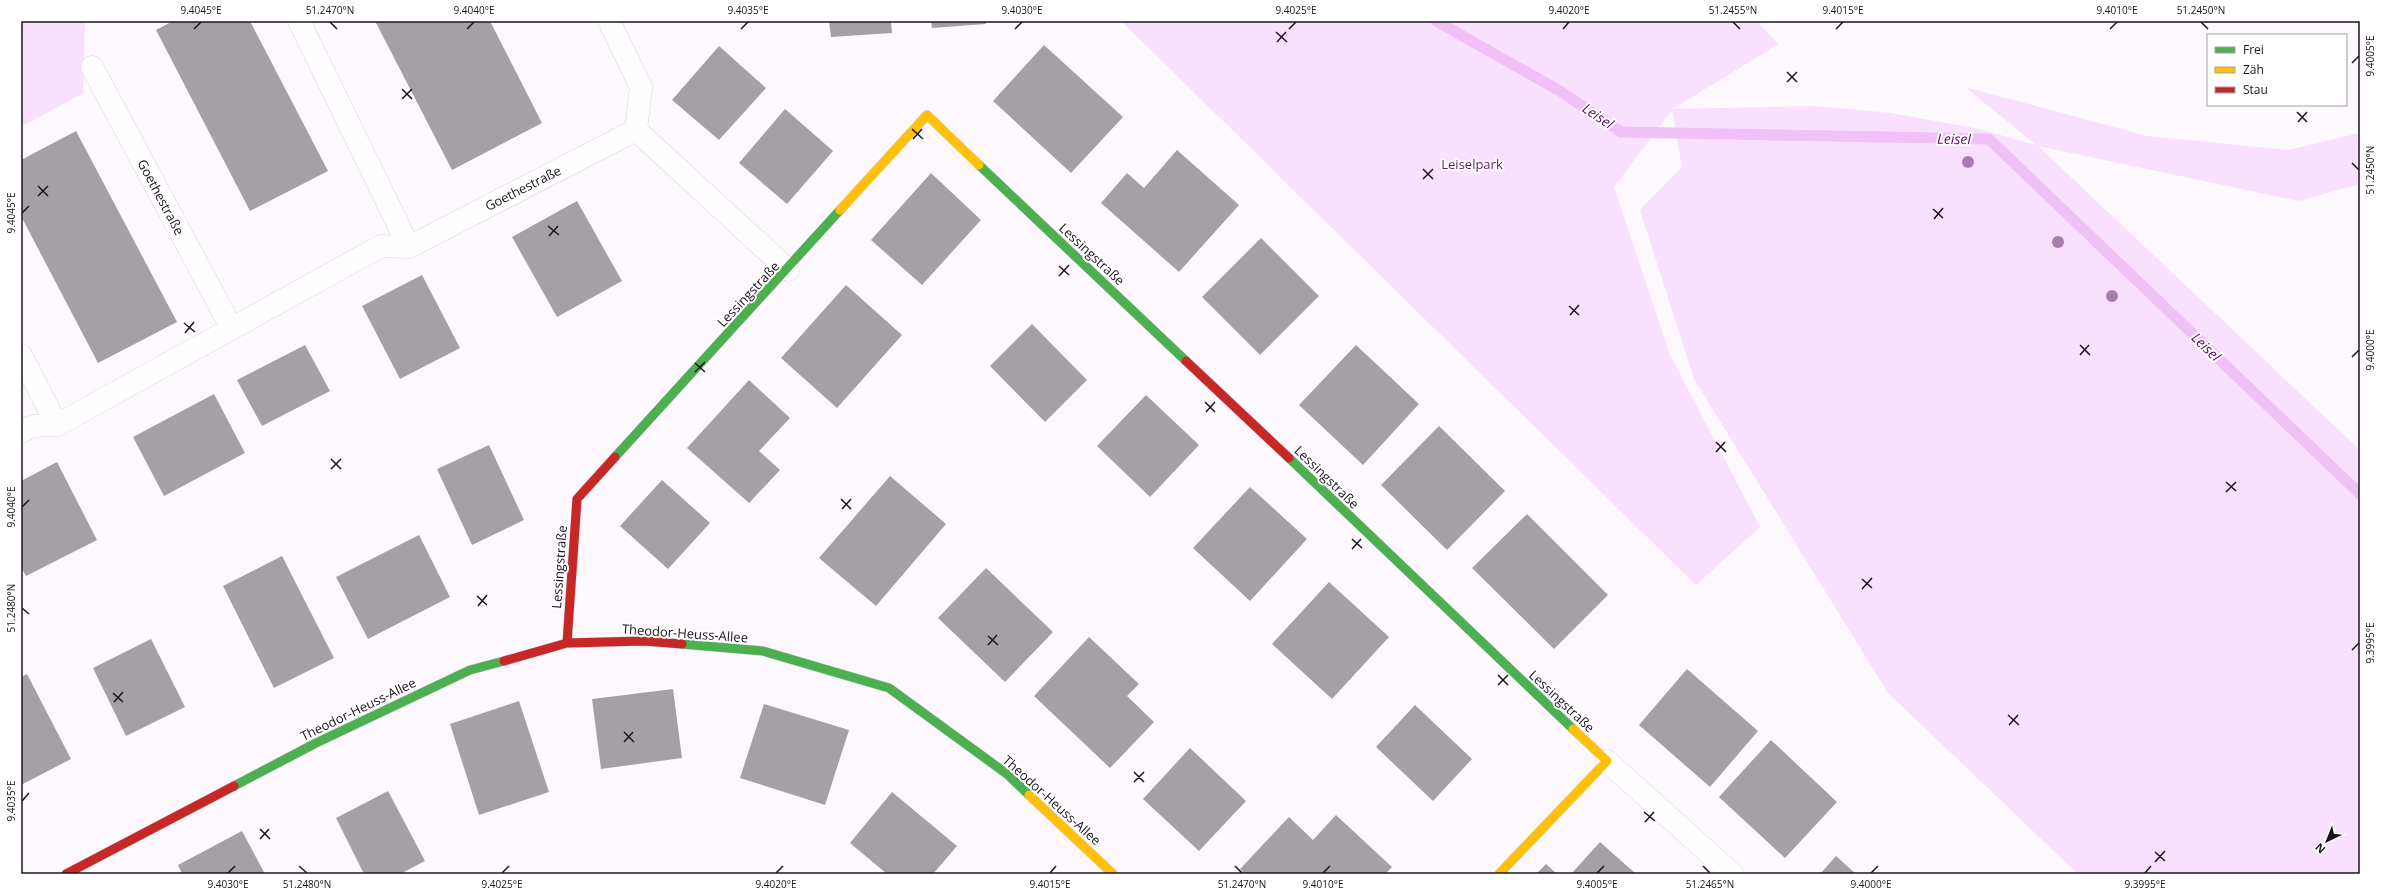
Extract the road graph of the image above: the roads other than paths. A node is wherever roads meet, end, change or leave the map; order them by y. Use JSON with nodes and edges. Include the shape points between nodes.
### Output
{"nodes":[{"id":1,"x":298,"y":21,"type":"edge"},
{"id":2,"x":609,"y":21,"type":"edge"},
{"id":3,"x":92,"y":67,"type":"dead end"},
{"id":4,"x":636,"y":130,"type":"junction"},
{"id":5,"x":410,"y":246,"type":"junction"},
{"id":6,"x":788,"y":270,"type":"junction"},
{"id":7,"x":230,"y":327,"type":"junction"},
{"id":8,"x":21,"y":355,"type":"edge"},
{"id":9,"x":57,"y":425,"type":"junction"},
{"id":10,"x":21,"y":432,"type":"edge"},
{"id":11,"x":567,"y":643,"type":"junction"},
{"id":12,"x":1607,"y":761,"type":"junction"},
{"id":13,"x":66,"y":874,"type":"edge"},
{"id":14,"x":1113,"y":874,"type":"edge"},
{"id":15,"x":1499,"y":874,"type":"edge"},
{"id":16,"x":1732,"y":874,"type":"edge"}],
"edges":[{"from":1,"to":5,"type":"street"},
{"from":2,"to":4,"type":"street","via":[[640,87]]},
{"from":3,"to":7,"type":"street","name":"Goethestraße"},
{"from":4,"to":5,"type":"street","name":"Goethestraße"},
{"from":4,"to":6,"type":"street"},
{"from":5,"to":7,"type":"street","name":"Goethestraße","via":[[381,246]]},
{"from":6,"to":11,"type":"street","name":"Lessingstraße","via":[[577,499]]},
{"from":6,"to":12,"type":"street","name":"Lessingstraße","via":[[927,115]]},
{"from":7,"to":9,"type":"street","name":"Goethestraße"},
{"from":8,"to":9,"type":"street"},
{"from":9,"to":10,"type":"street","name":"Goethestraße","via":[[33,426]]},
{"from":11,"to":13,"type":"street","name":"Theodor-Heuss-Allee","via":[[470,670],[316,743]]},
{"from":11,"to":14,"type":"street","name":"Theodor-Heuss-Allee","via":[[644,641],[763,651],[889,688],[1007,774]]},
{"from":12,"to":15,"type":"street"},
{"from":12,"to":16,"type":"street"}]}
